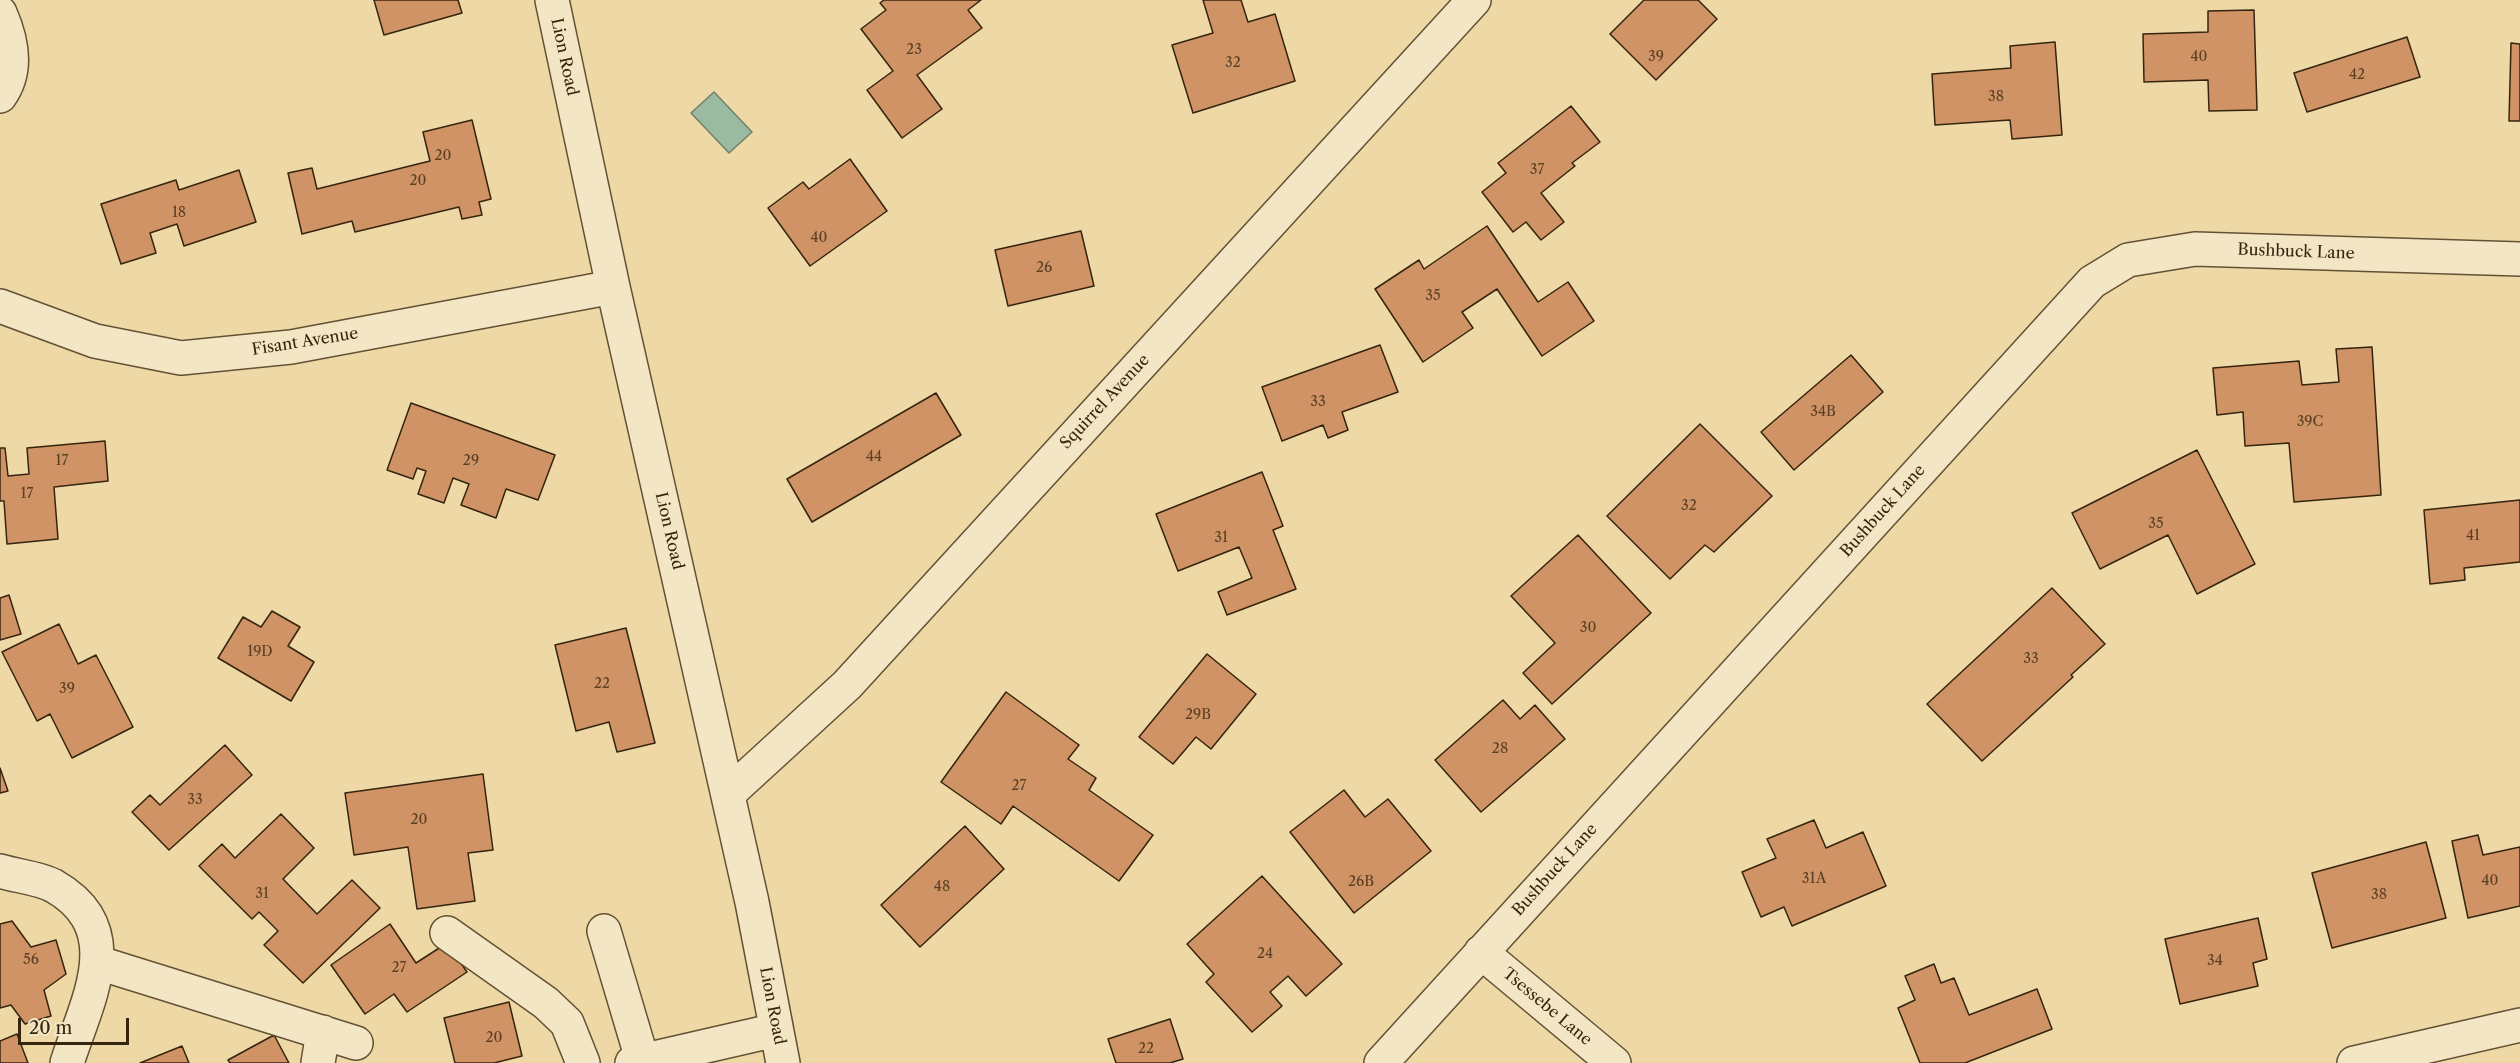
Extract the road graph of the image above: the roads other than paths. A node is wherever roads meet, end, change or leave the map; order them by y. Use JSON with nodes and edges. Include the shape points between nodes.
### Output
{"nodes":[{"id":1,"x":552,"y":0,"type":"edge"},
{"id":2,"x":1474,"y":0,"type":"edge"},
{"id":3,"x":0,"y":13,"type":"edge"},
{"id":4,"x":0,"y":96,"type":"edge"},
{"id":5,"x":2520,"y":259,"type":"edge"},
{"id":6,"x":613,"y":287,"type":"junction"},
{"id":7,"x":0,"y":306,"type":"edge"},
{"id":8,"x":729,"y":794,"type":"junction"},
{"id":9,"x":0,"y":872,"type":"edge"},
{"id":10,"x":604,"y":931,"type":"dead end"},
{"id":11,"x":447,"y":933,"type":"dead end"},
{"id":12,"x":1481,"y":952,"type":"junction"},
{"id":13,"x":99,"y":963,"type":"junction"},
{"id":14,"x":2520,"y":1025,"type":"edge"},
{"id":15,"x":776,"y":1030,"type":"junction"},
{"id":16,"x":356,"y":1043,"type":"dead end"},
{"id":17,"x":320,"y":1047,"type":"edge"},
{"id":18,"x":637,"y":1061,"type":"edge"},
{"id":19,"x":67,"y":1063,"type":"edge"},
{"id":20,"x":583,"y":1063,"type":"edge"},
{"id":21,"x":783,"y":1063,"type":"edge"},
{"id":22,"x":1381,"y":1063,"type":"edge"},
{"id":23,"x":1614,"y":1063,"type":"edge"},
{"id":24,"x":2354,"y":1063,"type":"edge"}],
"edges":[{"from":1,"to":6,"type":"street","name":"Lion Road"},
{"from":2,"to":8,"type":"street","name":"Squirrel Avenue","via":[[847,685]]},
{"from":3,"to":4,"type":"street","via":[[11,53],[9,84]]},
{"from":5,"to":12,"type":"street","name":"Bushbuck Lane","via":[[2195,249],[2128,260],[2092,282]]},
{"from":6,"to":7,"type":"street","name":"Fisant Avenue","via":[[291,347],[180,358],[95,341]]},
{"from":6,"to":8,"type":"street","name":"Lion Road"},
{"from":8,"to":15,"type":"street","name":"Lion Road"},
{"from":9,"to":13,"type":"street","via":[[52,885],[84,910],[92,923]]},
{"from":10,"to":18,"type":"street"},
{"from":11,"to":20,"type":"street","via":[[546,1003],[567,1023]]},
{"from":12,"to":22,"type":"street","name":"Bushbuck Lane"},
{"from":12,"to":23,"type":"street","name":"Tsessebe Lane"},
{"from":13,"to":17,"type":"street"},
{"from":13,"to":19,"type":"street"},
{"from":14,"to":24,"type":"street"},
{"from":15,"to":18,"type":"street"},
{"from":15,"to":21,"type":"street","name":"Lion Road"},
{"from":16,"to":17,"type":"street"}]}
